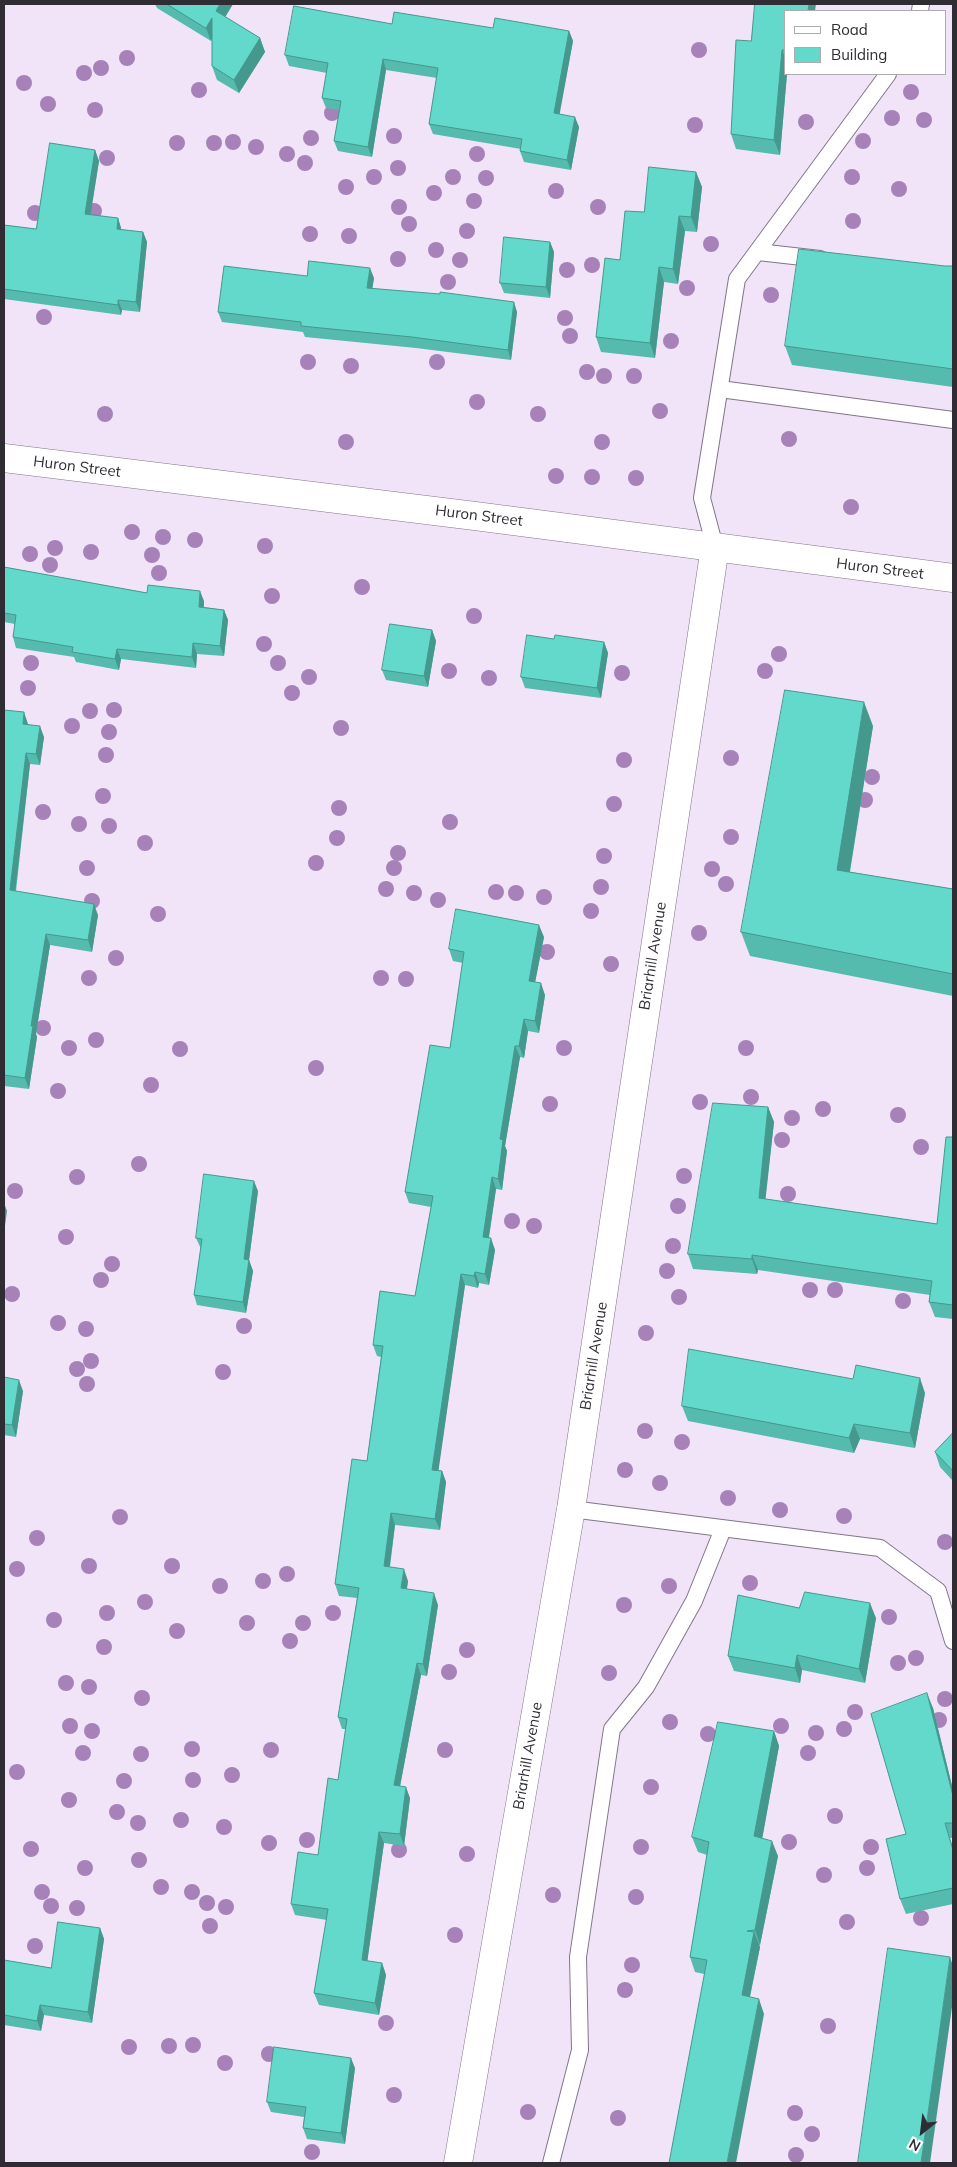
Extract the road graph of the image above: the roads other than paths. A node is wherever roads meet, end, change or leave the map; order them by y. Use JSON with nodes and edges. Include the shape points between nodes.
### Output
{"nodes":[{"id":1,"x":887,"y":75,"type":"edge"},
{"id":2,"x":758,"y":252,"type":"junction"},
{"id":3,"x":836,"y":261,"type":"edge"},
{"id":4,"x":720,"y":389,"type":"junction"},
{"id":5,"x":953,"y":420,"type":"edge"},
{"id":6,"x":4,"y":458,"type":"edge"},
{"id":7,"x":715,"y":547,"type":"junction"},
{"id":8,"x":953,"y":578,"type":"edge"},
{"id":9,"x":571,"y":1509,"type":"junction"},
{"id":10,"x":722,"y":1529,"type":"junction"},
{"id":11,"x":953,"y":1641,"type":"edge"},
{"id":12,"x":458,"y":2163,"type":"edge"},
{"id":13,"x":551,"y":2163,"type":"edge"}],
"edges":[{"from":1,"to":2,"type":"lane"},
{"from":2,"to":3,"type":"lane"},
{"from":2,"to":4,"type":"lane","via":[[738,279]]},
{"from":4,"to":5,"type":"lane"},
{"from":4,"to":7,"type":"lane","via":[[702,498]]},
{"from":6,"to":7,"type":"street","name":"Huron Street"},
{"from":7,"to":8,"type":"street","name":"Huron Street"},
{"from":7,"to":9,"type":"street","name":"Briarhill Avenue"},
{"from":9,"to":10,"type":"lane"},
{"from":9,"to":12,"type":"street","name":"Briarhill Avenue"},
{"from":10,"to":11,"type":"lane","via":[[880,1548],[938,1591]]},
{"from":10,"to":13,"type":"lane","via":[[689,1609],[646,1687],[612,1729],[578,1957],[580,2050]]}]}
